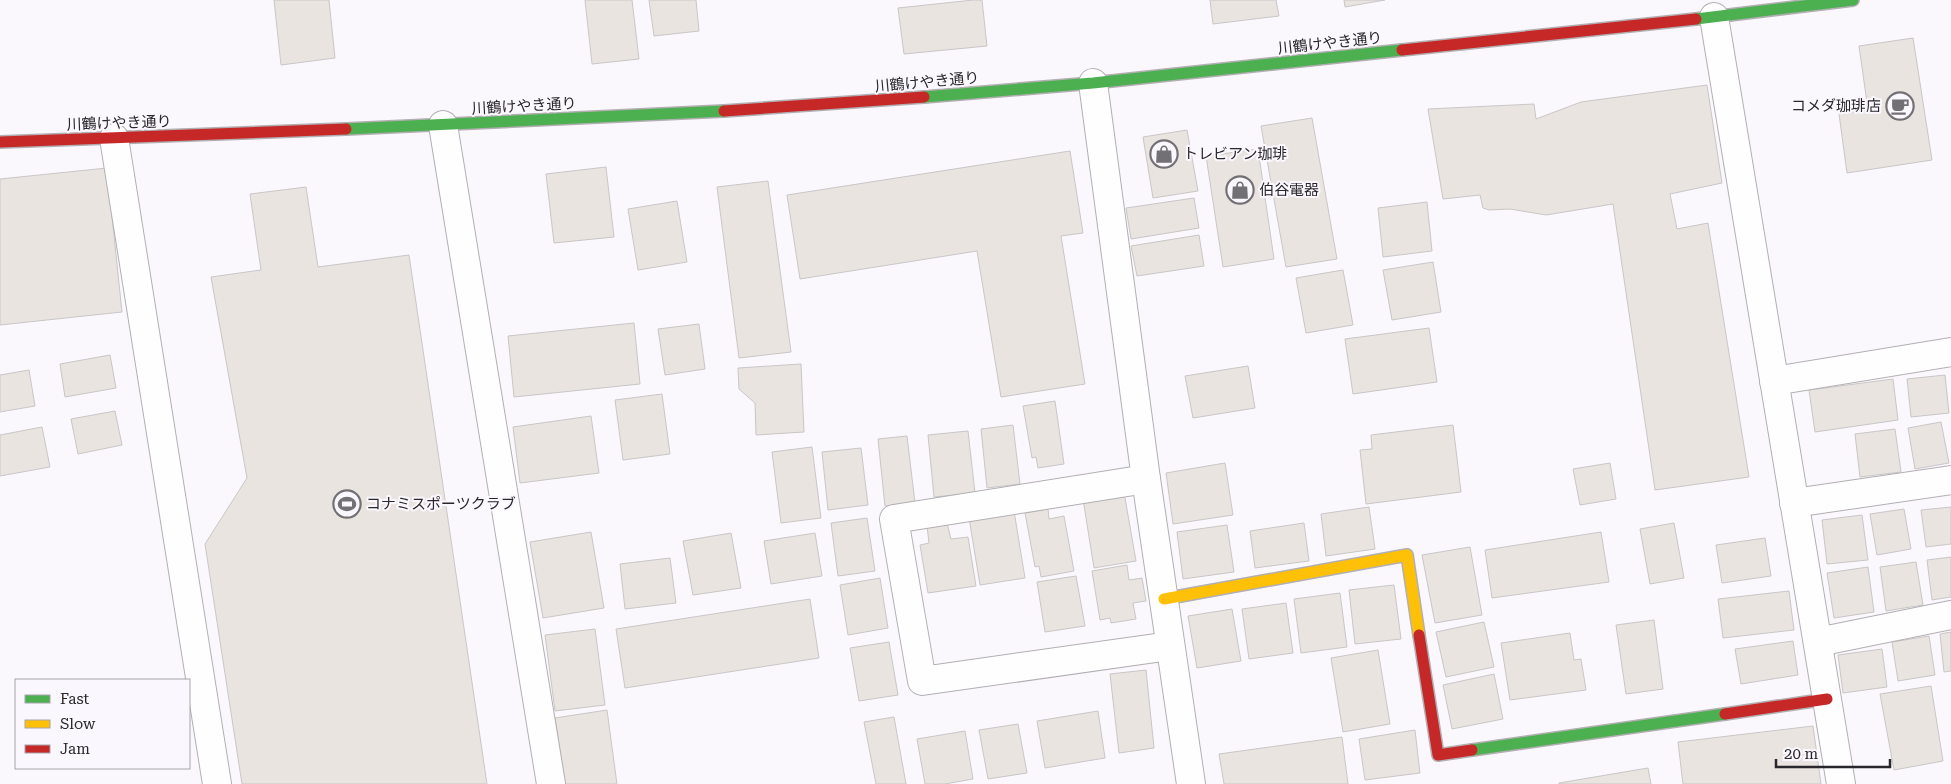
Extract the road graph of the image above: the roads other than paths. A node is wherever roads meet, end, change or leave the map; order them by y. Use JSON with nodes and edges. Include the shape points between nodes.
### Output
{"nodes":[{"id":1,"x":1853,"y":0,"type":"edge"},
{"id":2,"x":1714,"y":17,"type":"junction"},
{"id":3,"x":1093,"y":84,"type":"junction"},
{"id":4,"x":443,"y":125,"type":"junction"},
{"id":5,"x":114,"y":138,"type":"junction"},
{"id":6,"x":0,"y":142,"type":"edge"},
{"id":7,"x":1951,"y":352,"type":"edge"},
{"id":8,"x":1774,"y":381,"type":"junction"},
{"id":9,"x":1146,"y":479,"type":"junction"},
{"id":10,"x":1951,"y":480,"type":"edge"},
{"id":11,"x":1794,"y":504,"type":"junction"},
{"id":12,"x":1164,"y":599,"type":"junction"},
{"id":13,"x":1951,"y":615,"type":"edge"},
{"id":14,"x":1818,"y":642,"type":"junction"},
{"id":15,"x":1170,"y":646,"type":"junction"},
{"id":16,"x":1827,"y":698,"type":"junction"},
{"id":17,"x":217,"y":784,"type":"edge"},
{"id":18,"x":551,"y":784,"type":"edge"},
{"id":19,"x":1190,"y":784,"type":"edge"},
{"id":20,"x":1841,"y":784,"type":"edge"}],
"edges":[{"from":1,"to":2,"type":"street","name":"川鶴けやき通り"},
{"from":2,"to":3,"type":"street","name":"川鶴けやき通り"},
{"from":2,"to":8,"type":"street"},
{"from":3,"to":4,"type":"street","name":"川鶴けやき通り","via":[[785,108]]},
{"from":3,"to":9,"type":"street"},
{"from":4,"to":5,"type":"street","name":"川鶴けやき通り"},
{"from":4,"to":18,"type":"street"},
{"from":5,"to":6,"type":"street","name":"川鶴けやき通り"},
{"from":5,"to":17,"type":"street"},
{"from":7,"to":8,"type":"street"},
{"from":8,"to":11,"type":"street"},
{"from":9,"to":12,"type":"street"},
{"from":9,"to":15,"type":"street","via":[[894,519],[922,681]]},
{"from":10,"to":11,"type":"street"},
{"from":11,"to":14,"type":"street"},
{"from":12,"to":15,"type":"street"},
{"from":12,"to":16,"type":"street","via":[[1407,555],[1438,755]]},
{"from":13,"to":14,"type":"street"},
{"from":14,"to":16,"type":"street"},
{"from":15,"to":19,"type":"street"},
{"from":16,"to":20,"type":"street"}]}
